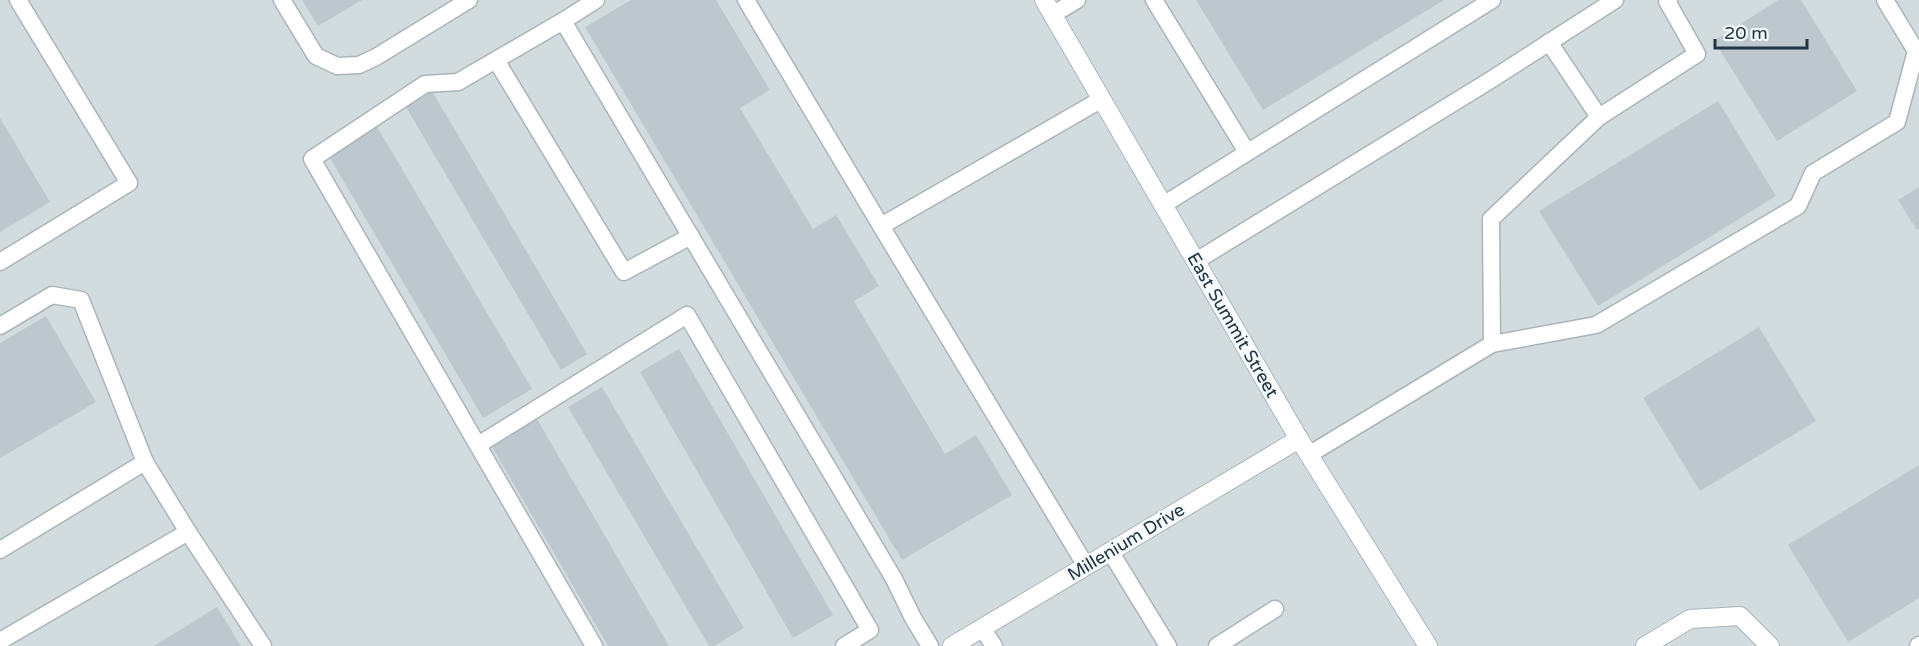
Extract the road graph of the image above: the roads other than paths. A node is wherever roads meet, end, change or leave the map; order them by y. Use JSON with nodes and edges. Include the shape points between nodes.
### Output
{"nodes":[{"id":1,"x":18,"y":0,"type":"edge"},
{"id":2,"x":282,"y":0,"type":"edge"},
{"id":3,"x":469,"y":0,"type":"edge"},
{"id":4,"x":596,"y":0,"type":"edge"},
{"id":5,"x":746,"y":0,"type":"edge"},
{"id":6,"x":1077,"y":0,"type":"edge"},
{"id":7,"x":1154,"y":0,"type":"edge"},
{"id":8,"x":1492,"y":0,"type":"edge"},
{"id":9,"x":1615,"y":0,"type":"edge"},
{"id":10,"x":1668,"y":0,"type":"edge"},
{"id":11,"x":1885,"y":0,"type":"edge"},
{"id":12,"x":1048,"y":7,"type":"edge"},
{"id":13,"x":563,"y":21,"type":"junction"},
{"id":14,"x":1549,"y":42,"type":"junction"},
{"id":15,"x":496,"y":60,"type":"junction"},
{"id":16,"x":1102,"y":99,"type":"junction"},
{"id":17,"x":1599,"y":117,"type":"junction"},
{"id":18,"x":1247,"y":152,"type":"junction"},
{"id":19,"x":1163,"y":205,"type":"junction"},
{"id":20,"x":881,"y":226,"type":"junction"},
{"id":21,"x":691,"y":236,"type":"junction"},
{"id":22,"x":1196,"y":261,"type":"junction"},
{"id":23,"x":0,"y":262,"type":"edge"},
{"id":24,"x":0,"y":326,"type":"edge"},
{"id":25,"x":1492,"y":344,"type":"junction"},
{"id":26,"x":1299,"y":439,"type":"junction"},
{"id":27,"x":478,"y":445,"type":"junction"},
{"id":28,"x":1310,"y":454,"type":"junction"},
{"id":29,"x":146,"y":462,"type":"junction"},
{"id":30,"x":188,"y":532,"type":"junction"},
{"id":31,"x":0,"y":550,"type":"edge"},
{"id":32,"x":1110,"y":551,"type":"junction"},
{"id":33,"x":1086,"y":566,"type":"junction"},
{"id":34,"x":1275,"y":609,"type":"dead end"},
{"id":35,"x":982,"y":628,"type":"junction"},
{"id":36,"x":0,"y":641,"type":"edge"},
{"id":37,"x":263,"y":646,"type":"edge"},
{"id":38,"x":594,"y":646,"type":"edge"},
{"id":39,"x":844,"y":646,"type":"edge"},
{"id":40,"x":930,"y":646,"type":"edge"},
{"id":41,"x":952,"y":646,"type":"edge"},
{"id":42,"x":994,"y":646,"type":"edge"},
{"id":43,"x":1168,"y":646,"type":"edge"},
{"id":44,"x":1217,"y":646,"type":"edge"},
{"id":45,"x":1428,"y":646,"type":"edge"},
{"id":46,"x":1645,"y":646,"type":"edge"},
{"id":47,"x":1770,"y":646,"type":"edge"}],
"edges":[{"from":1,"to":23,"type":"lane","via":[[129,183]]},
{"from":2,"to":3,"type":"lane","via":[[316,56],[337,66],[359,65],[376,57]]},
{"from":4,"to":13,"type":"lane"},
{"from":5,"to":20,"type":"lane"},
{"from":6,"to":12,"type":"lane"},
{"from":7,"to":18,"type":"lane"},
{"from":8,"to":18,"type":"lane"},
{"from":9,"to":14,"type":"lane"},
{"from":10,"to":17,"type":"lane","via":[[1697,54]]},
{"from":11,"to":25,"type":"lane","via":[[1916,51],[1898,122],[1813,173],[1798,206],[1596,325]]},
{"from":12,"to":16,"type":"street","name":"East Summit Street"},
{"from":13,"to":15,"type":"lane"},
{"from":13,"to":21,"type":"lane"},
{"from":14,"to":17,"type":"lane"},
{"from":14,"to":22,"type":"lane"},
{"from":15,"to":21,"type":"lane","via":[[624,272]]},
{"from":15,"to":27,"type":"lane","via":[[458,82],[425,84],[312,159]]},
{"from":16,"to":19,"type":"street","name":"East Summit Street"},
{"from":16,"to":20,"type":"lane"},
{"from":17,"to":25,"type":"lane","via":[[1491,219]]},
{"from":18,"to":19,"type":"lane"},
{"from":19,"to":22,"type":"street","name":"East Summit Street"},
{"from":20,"to":33,"type":"lane"},
{"from":21,"to":40,"type":"lane"},
{"from":22,"to":26,"type":"street","name":"East Summit Street"},
{"from":24,"to":29,"type":"lane","via":[[52,295],[81,300]]},
{"from":25,"to":28,"type":"lane"},
{"from":26,"to":28,"type":"street","name":"East Summit Street"},
{"from":26,"to":32,"type":"street","name":"Millenium Drive"},
{"from":27,"to":38,"type":"lane"},
{"from":27,"to":39,"type":"lane","via":[[687,315],[870,630]]},
{"from":28,"to":45,"type":"street","name":"East Summit Street"},
{"from":29,"to":30,"type":"lane"},
{"from":29,"to":31,"type":"lane"},
{"from":30,"to":36,"type":"lane"},
{"from":30,"to":37,"type":"lane"},
{"from":32,"to":33,"type":"street","name":"Millenium Drive"},
{"from":32,"to":43,"type":"lane"},
{"from":33,"to":35,"type":"street","name":"Millenium Drive"},
{"from":34,"to":44,"type":"lane"},
{"from":35,"to":41,"type":"street","name":"Millenium Drive"},
{"from":35,"to":42,"type":"lane"},
{"from":46,"to":47,"type":"street","via":[[1690,619],[1740,616]]}]}
